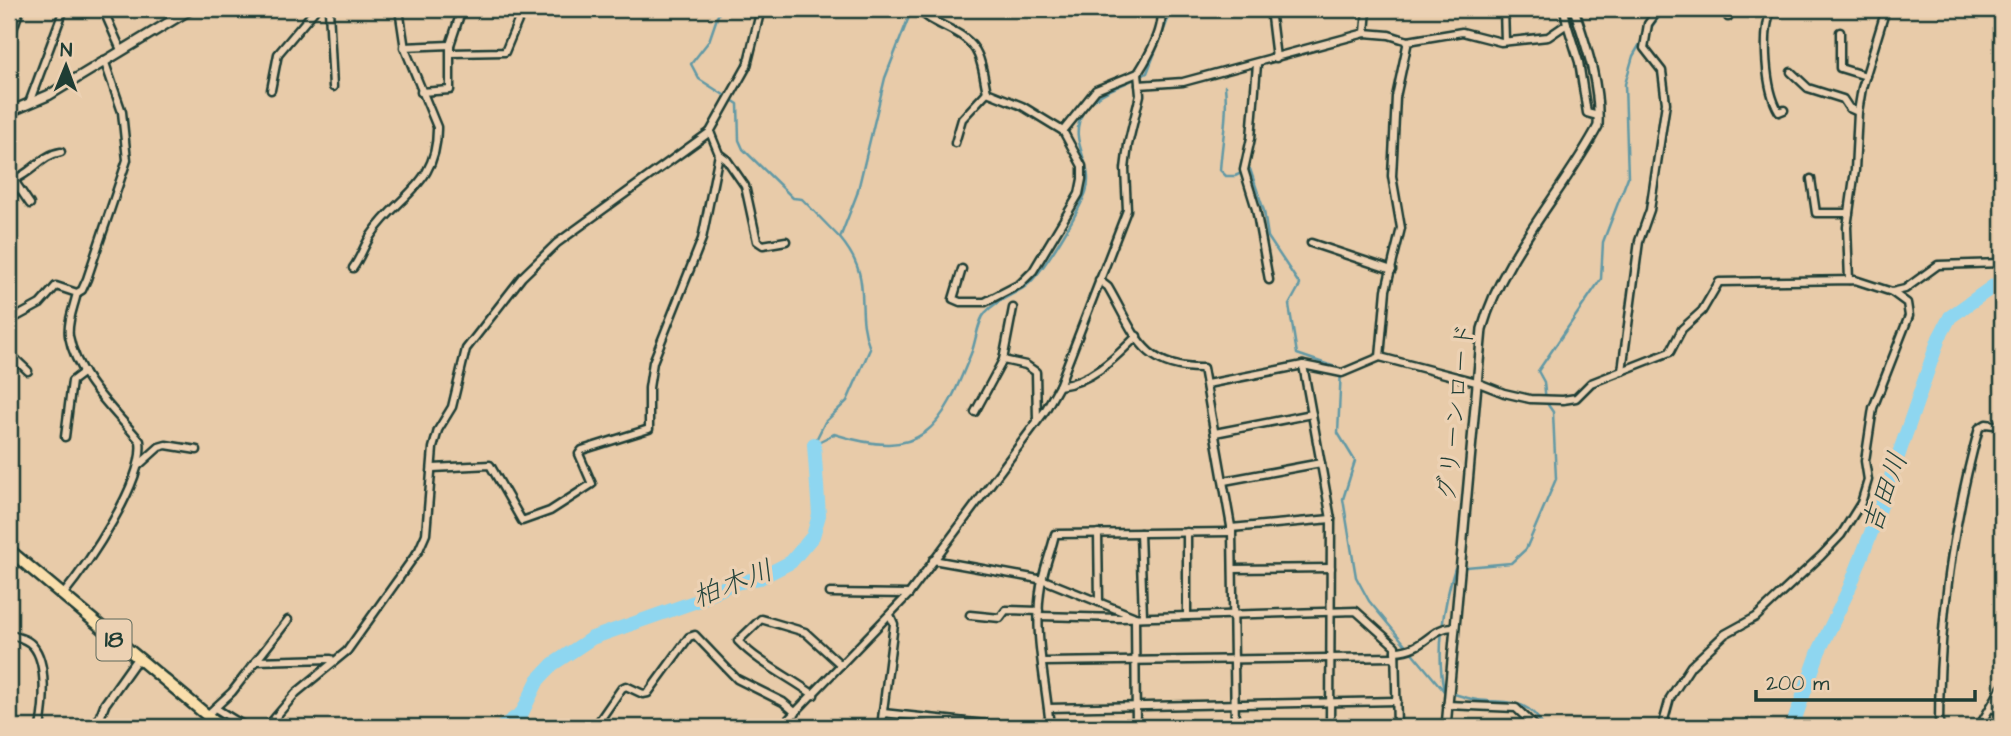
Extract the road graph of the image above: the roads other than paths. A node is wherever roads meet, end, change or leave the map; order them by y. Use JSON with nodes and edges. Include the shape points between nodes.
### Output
{"nodes":[{"id":1,"x":20,"y":9,"type":"edge"},
{"id":2,"x":64,"y":9,"type":"edge"},
{"id":3,"x":71,"y":9,"type":"edge"},
{"id":4,"x":191,"y":9,"type":"edge"},
{"id":5,"x":316,"y":9,"type":"edge"},
{"id":6,"x":329,"y":9,"type":"edge"},
{"id":7,"x":399,"y":9,"type":"edge"},
{"id":8,"x":462,"y":9,"type":"edge"},
{"id":9,"x":523,"y":9,"type":"edge"},
{"id":10,"x":761,"y":9,"type":"edge"},
{"id":11,"x":918,"y":9,"type":"edge"},
{"id":12,"x":1160,"y":9,"type":"edge"},
{"id":13,"x":1270,"y":9,"type":"edge"},
{"id":14,"x":1367,"y":9,"type":"edge"},
{"id":15,"x":1504,"y":9,"type":"edge"},
{"id":16,"x":1564,"y":9,"type":"edge"},
{"id":17,"x":1574,"y":9,"type":"edge"},
{"id":18,"x":1639,"y":9,"type":"edge"},
{"id":19,"x":1728,"y":9,"type":"edge"},
{"id":20,"x":1771,"y":9,"type":"edge"},
{"id":21,"x":1886,"y":9,"type":"edge"},
{"id":22,"x":1657,"y":12,"type":"edge"},
{"id":23,"x":1728,"y":17,"type":"dead end"},
{"id":24,"x":1567,"y":24,"type":"junction"},
{"id":25,"x":1840,"y":32,"type":"dead end"},
{"id":26,"x":1365,"y":33,"type":"junction"},
{"id":27,"x":9,"y":41,"type":"edge"},
{"id":28,"x":1408,"y":41,"type":"junction"},
{"id":29,"x":1505,"y":41,"type":"junction"},
{"id":30,"x":404,"y":47,"type":"junction"},
{"id":31,"x":450,"y":49,"type":"junction"},
{"id":32,"x":121,"y":50,"type":"junction"},
{"id":33,"x":1276,"y":58,"type":"junction"},
{"id":34,"x":104,"y":60,"type":"junction"},
{"id":35,"x":1257,"y":64,"type":"junction"},
{"id":36,"x":1791,"y":72,"type":"dead end"},
{"id":37,"x":1138,"y":73,"type":"junction"},
{"id":38,"x":1866,"y":76,"type":"junction"},
{"id":39,"x":1139,"y":85,"type":"junction"},
{"id":40,"x":332,"y":87,"type":"dead end"},
{"id":41,"x":271,"y":90,"type":"dead end"},
{"id":42,"x":421,"y":92,"type":"junction"},
{"id":43,"x":987,"y":92,"type":"junction"},
{"id":44,"x":29,"y":103,"type":"junction"},
{"id":45,"x":1784,"y":110,"type":"dead end"},
{"id":46,"x":9,"y":112,"type":"edge"},
{"id":47,"x":1858,"y":112,"type":"junction"},
{"id":48,"x":1598,"y":116,"type":"junction"},
{"id":49,"x":1063,"y":131,"type":"junction"},
{"id":50,"x":710,"y":132,"type":"junction"},
{"id":51,"x":955,"y":143,"type":"dead end"},
{"id":52,"x":61,"y":152,"type":"dead end"},
{"id":53,"x":719,"y":154,"type":"junction"},
{"id":54,"x":9,"y":173,"type":"edge"},
{"id":55,"x":1811,"y":179,"type":"dead end"},
{"id":56,"x":13,"y":180,"type":"junction"},
{"id":57,"x":30,"y":204,"type":"dead end"},
{"id":58,"x":1849,"y":213,"type":"junction"},
{"id":59,"x":786,"y":241,"type":"dead end"},
{"id":60,"x":1311,"y":243,"type":"dead end"},
{"id":61,"x":2002,"y":263,"type":"edge"},
{"id":62,"x":353,"y":268,"type":"dead end"},
{"id":63,"x":962,"y":269,"type":"dead end"},
{"id":64,"x":1392,"y":270,"type":"junction"},
{"id":65,"x":1269,"y":279,"type":"dead end"},
{"id":66,"x":1099,"y":280,"type":"junction"},
{"id":67,"x":1849,"y":280,"type":"junction"},
{"id":68,"x":1892,"y":292,"type":"junction"},
{"id":69,"x":77,"y":293,"type":"junction"},
{"id":70,"x":1013,"y":308,"type":"dead end"},
{"id":71,"x":9,"y":321,"type":"edge"},
{"id":72,"x":1137,"y":336,"type":"junction"},
{"id":73,"x":9,"y":353,"type":"edge"},
{"id":74,"x":1380,"y":357,"type":"junction"},
{"id":75,"x":1003,"y":360,"type":"junction"},
{"id":76,"x":1303,"y":365,"type":"junction"},
{"id":77,"x":27,"y":371,"type":"dead end"},
{"id":78,"x":1622,"y":371,"type":"junction"},
{"id":79,"x":84,"y":372,"type":"junction"},
{"id":80,"x":1476,"y":382,"type":"junction"},
{"id":81,"x":1207,"y":384,"type":"junction"},
{"id":82,"x":1059,"y":386,"type":"junction"},
{"id":83,"x":975,"y":412,"type":"dead end"},
{"id":84,"x":1312,"y":414,"type":"junction"},
{"id":85,"x":1037,"y":420,"type":"junction"},
{"id":86,"x":2002,"y":426,"type":"edge"},
{"id":87,"x":1215,"y":433,"type":"junction"},
{"id":88,"x":65,"y":437,"type":"dead end"},
{"id":89,"x":197,"y":450,"type":"dead end"},
{"id":90,"x":1321,"y":463,"type":"junction"},
{"id":91,"x":139,"y":465,"type":"junction"},
{"id":92,"x":433,"y":468,"type":"junction"},
{"id":93,"x":1224,"y":481,"type":"junction"},
{"id":94,"x":1331,"y":519,"type":"junction"},
{"id":95,"x":1232,"y":530,"type":"junction"},
{"id":96,"x":1187,"y":532,"type":"junction"},
{"id":97,"x":1098,"y":533,"type":"junction"},
{"id":98,"x":1140,"y":533,"type":"junction"},
{"id":99,"x":9,"y":550,"type":"edge"},
{"id":100,"x":933,"y":560,"type":"junction"},
{"id":101,"x":1331,"y":568,"type":"junction"},
{"id":102,"x":1233,"y":569,"type":"junction"},
{"id":103,"x":1044,"y":580,"type":"junction"},
{"id":104,"x":830,"y":593,"type":"dead end"},
{"id":105,"x":909,"y":594,"type":"junction"},
{"id":106,"x":62,"y":596,"type":"junction"},
{"id":107,"x":1098,"y":602,"type":"junction"},
{"id":108,"x":1330,"y":611,"type":"junction"},
{"id":109,"x":1039,"y":614,"type":"junction"},
{"id":110,"x":1234,"y":614,"type":"junction"},
{"id":111,"x":890,"y":615,"type":"junction"},
{"id":112,"x":970,"y":615,"type":"dead end"},
{"id":113,"x":1187,"y":615,"type":"junction"},
{"id":114,"x":1143,"y":616,"type":"junction"},
{"id":115,"x":1135,"y":617,"type":"junction"},
{"id":116,"x":288,"y":620,"type":"dead end"},
{"id":117,"x":1455,"y":627,"type":"junction"},
{"id":118,"x":9,"y":634,"type":"edge"},
{"id":119,"x":1395,"y":654,"type":"junction"},
{"id":120,"x":335,"y":658,"type":"junction"},
{"id":121,"x":1330,"y":658,"type":"junction"},
{"id":122,"x":137,"y":659,"type":"junction"},
{"id":123,"x":1235,"y":660,"type":"junction"},
{"id":124,"x":256,"y":661,"type":"junction"},
{"id":125,"x":1135,"y":661,"type":"junction"},
{"id":126,"x":1044,"y":662,"type":"junction"},
{"id":127,"x":841,"y":665,"type":"junction"},
{"id":128,"x":2002,"y":687,"type":"edge"},
{"id":129,"x":814,"y":695,"type":"junction"},
{"id":130,"x":1396,"y":701,"type":"junction"},
{"id":131,"x":1330,"y":702,"type":"junction"},
{"id":132,"x":1235,"y":704,"type":"junction"},
{"id":133,"x":1447,"y":705,"type":"junction"},
{"id":134,"x":1136,"y":706,"type":"junction"},
{"id":135,"x":215,"y":708,"type":"junction"},
{"id":136,"x":1048,"y":708,"type":"junction"},
{"id":137,"x":1990,"y":708,"type":"junction"},
{"id":138,"x":2002,"y":711,"type":"edge"},
{"id":139,"x":796,"y":713,"type":"junction"},
{"id":140,"x":883,"y":713,"type":"junction"},
{"id":141,"x":206,"y":716,"type":"junction"},
{"id":142,"x":40,"y":727,"type":"edge"},
{"id":143,"x":96,"y":727,"type":"edge"},
{"id":144,"x":221,"y":727,"type":"edge"},
{"id":145,"x":246,"y":727,"type":"edge"},
{"id":146,"x":267,"y":727,"type":"edge"},
{"id":147,"x":595,"y":727,"type":"edge"},
{"id":148,"x":781,"y":727,"type":"edge"},
{"id":149,"x":881,"y":727,"type":"edge"},
{"id":150,"x":1013,"y":727,"type":"edge"},
{"id":151,"x":1049,"y":727,"type":"edge"},
{"id":152,"x":1136,"y":727,"type":"edge"},
{"id":153,"x":1235,"y":727,"type":"edge"},
{"id":154,"x":1330,"y":727,"type":"edge"},
{"id":155,"x":1397,"y":727,"type":"edge"},
{"id":156,"x":1446,"y":727,"type":"edge"},
{"id":157,"x":1536,"y":727,"type":"edge"},
{"id":158,"x":1662,"y":727,"type":"edge"},
{"id":159,"x":1939,"y":727,"type":"edge"},
{"id":160,"x":1979,"y":727,"type":"edge"}],
"edges":[{"from":1,"to":27,"type":"street"},
{"from":2,"to":44,"type":"street"},
{"from":3,"to":32,"type":"street","via":[[103,9]]},
{"from":4,"to":32,"type":"main road"},
{"from":5,"to":41,"type":"street","via":[[278,54]]},
{"from":6,"to":40,"type":"street"},
{"from":7,"to":30,"type":"street"},
{"from":8,"to":31,"type":"street"},
{"from":9,"to":31,"type":"street","via":[[505,52]]},
{"from":10,"to":50,"type":"street","via":[[747,66]]},
{"from":11,"to":43,"type":"street","via":[[966,38],[978,54]]},
{"from":12,"to":37,"type":"street","via":[[1160,26]]},
{"from":13,"to":33,"type":"street"},
{"from":14,"to":26,"type":"street"},
{"from":15,"to":29,"type":"street"},
{"from":16,"to":24,"type":"street"},
{"from":17,"to":48,"type":"street","name":"グリーンロード","via":[[1592,66]]},
{"from":18,"to":22,"type":"street"},
{"from":19,"to":23,"type":"street"},
{"from":20,"to":45,"type":"street","via":[[1765,26],[1771,99],[1779,112]]},
{"from":21,"to":38,"type":"street"},
{"from":22,"to":78,"type":"street","via":[[1648,24],[1644,48],[1662,71],[1665,103],[1650,211],[1639,241]]},
{"from":24,"to":29,"type":"street","via":[[1548,37]]},
{"from":24,"to":48,"type":"street","via":[[1587,113]]},
{"from":25,"to":38,"type":"street","via":[[1840,68]]},
{"from":26,"to":28,"type":"street"},
{"from":26,"to":33,"type":"street"},
{"from":28,"to":29,"type":"street","via":[[1462,32]]},
{"from":28,"to":64,"type":"street","via":[[1396,97],[1392,176],[1401,228]]},
{"from":30,"to":31,"type":"street"},
{"from":30,"to":42,"type":"street"},
{"from":31,"to":42,"type":"street","via":[[450,90]]},
{"from":32,"to":34,"type":"main road"},
{"from":33,"to":35,"type":"street"},
{"from":34,"to":44,"type":"main road","via":[[59,90]]},
{"from":34,"to":69,"type":"street","via":[[119,99],[127,160],[87,279]]},
{"from":35,"to":39,"type":"street","via":[[1184,82]]},
{"from":35,"to":65,"type":"street","via":[[1244,170]]},
{"from":36,"to":47,"type":"street","via":[[1808,88],[1843,99]]},
{"from":37,"to":39,"type":"street"},
{"from":37,"to":49,"type":"street","via":[[1096,90]]},
{"from":38,"to":47,"type":"street"},
{"from":39,"to":66,"type":"street","via":[[1128,145],[1126,210]]},
{"from":42,"to":62,"type":"street","via":[[437,127],[424,180],[370,236]]},
{"from":43,"to":49,"type":"street","via":[[1022,106]]},
{"from":43,"to":51,"type":"street","via":[[962,119]]},
{"from":44,"to":46,"type":"main road"},
{"from":47,"to":58,"type":"street"},
{"from":48,"to":80,"type":"street","name":"グリーンロード","via":[[1587,147],[1503,276],[1488,307]]},
{"from":49,"to":63,"type":"street","via":[[1082,166],[1079,194],[1033,271],[1020,284],[985,302],[960,302],[953,299],[953,293]]},
{"from":50,"to":53,"type":"street"},
{"from":50,"to":92,"type":"street","via":[[557,243],[499,303],[466,349],[452,407],[433,448]]},
{"from":52,"to":56,"type":"street","via":[[47,154],[27,175]]},
{"from":53,"to":59,"type":"street","via":[[745,186],[757,241],[762,245]]},
{"from":53,"to":92,"type":"street","via":[[702,239],[653,362],[649,429],[582,450],[579,454],[592,484],[550,511],[522,521],[490,465]]},
{"from":54,"to":56,"type":"street"},
{"from":55,"to":58,"type":"street","via":[[1816,213]]},
{"from":56,"to":57,"type":"street"},
{"from":58,"to":67,"type":"street"},
{"from":60,"to":64,"type":"street"},
{"from":61,"to":68,"type":"street","via":[[1938,265],[1905,289]]},
{"from":64,"to":74,"type":"street"},
{"from":66,"to":72,"type":"street","via":[[1108,287]]},
{"from":66,"to":82,"type":"street"},
{"from":67,"to":68,"type":"street"},
{"from":67,"to":78,"type":"street","via":[[1719,282],[1670,352]]},
{"from":68,"to":158,"type":"street","via":[[1907,303],[1909,316],[1873,408],[1865,461],[1868,480],[1861,503],[1821,556],[1756,617],[1725,634],[1691,666],[1670,698]]},
{"from":69,"to":71,"type":"street","via":[[56,286],[40,304]]},
{"from":69,"to":79,"type":"street","via":[[69,337]]},
{"from":70,"to":75,"type":"street"},
{"from":72,"to":81,"type":"street","via":[[1157,360],[1203,368]]},
{"from":72,"to":82,"type":"street","via":[[1097,372]]},
{"from":73,"to":77,"type":"street"},
{"from":74,"to":76,"type":"street","via":[[1342,373]]},
{"from":74,"to":80,"type":"street"},
{"from":75,"to":83,"type":"street"},
{"from":75,"to":85,"type":"street","via":[[1036,372]]},
{"from":76,"to":81,"type":"street"},
{"from":76,"to":84,"type":"street"},
{"from":78,"to":80,"type":"street","via":[[1591,383],[1576,398],[1563,400],[1530,399]]},
{"from":79,"to":88,"type":"street","via":[[72,381]]},
{"from":79,"to":91,"type":"street","via":[[140,441]]},
{"from":80,"to":117,"type":"street","name":"グリーンロード"},
{"from":81,"to":87,"type":"street"},
{"from":82,"to":85,"type":"street"},
{"from":84,"to":87,"type":"street"},
{"from":84,"to":90,"type":"street"},
{"from":85,"to":100,"type":"street"},
{"from":86,"to":159,"type":"street","via":[[1979,428],[1957,517]]},
{"from":87,"to":93,"type":"street"},
{"from":89,"to":91,"type":"street","via":[[166,445]]},
{"from":90,"to":93,"type":"street"},
{"from":90,"to":94,"type":"street"},
{"from":91,"to":106,"type":"street","via":[[85,568]]},
{"from":92,"to":120,"type":"street","via":[[426,534],[419,550],[347,651]]},
{"from":93,"to":95,"type":"street"},
{"from":94,"to":95,"type":"street"},
{"from":94,"to":101,"type":"street"},
{"from":95,"to":96,"type":"street"},
{"from":95,"to":102,"type":"street"},
{"from":96,"to":98,"type":"street"},
{"from":96,"to":113,"type":"street"},
{"from":97,"to":98,"type":"street"},
{"from":97,"to":103,"type":"street","via":[[1055,534]]},
{"from":97,"to":107,"type":"street"},
{"from":98,"to":114,"type":"street"},
{"from":99,"to":106,"type":"highway","number":"18"},
{"from":100,"to":103,"type":"street"},
{"from":100,"to":105,"type":"street"},
{"from":101,"to":102,"type":"street"},
{"from":101,"to":108,"type":"street"},
{"from":102,"to":110,"type":"street"},
{"from":103,"to":107,"type":"street"},
{"from":103,"to":109,"type":"street"},
{"from":104,"to":105,"type":"street"},
{"from":105,"to":111,"type":"street"},
{"from":106,"to":122,"type":"highway","number":"18"},
{"from":107,"to":115,"type":"street"},
{"from":108,"to":110,"type":"street"},
{"from":108,"to":119,"type":"street","via":[[1358,612],[1395,646]]},
{"from":108,"to":121,"type":"street"},
{"from":109,"to":112,"type":"street","via":[[1006,610],[1000,618]]},
{"from":109,"to":115,"type":"street"},
{"from":109,"to":126,"type":"street","via":[[1038,639]]},
{"from":110,"to":113,"type":"street"},
{"from":110,"to":123,"type":"street"},
{"from":111,"to":127,"type":"street"},
{"from":111,"to":140,"type":"street","via":[[894,624]]},
{"from":113,"to":114,"type":"street"},
{"from":114,"to":115,"type":"street"},
{"from":115,"to":125,"type":"street"},
{"from":116,"to":124,"type":"street"},
{"from":117,"to":119,"type":"street","via":[[1439,629],[1412,650]]},
{"from":117,"to":133,"type":"street","name":"グリーンロード"},
{"from":118,"to":142,"type":"street","via":[[32,643],[38,653],[43,682]]},
{"from":119,"to":121,"type":"street"},
{"from":119,"to":130,"type":"street"},
{"from":120,"to":124,"type":"street"},
{"from":120,"to":146,"type":"street","via":[[296,692]]},
{"from":121,"to":123,"type":"street"},
{"from":121,"to":131,"type":"street"},
{"from":122,"to":141,"type":"highway","number":"18"},
{"from":122,"to":143,"type":"street","via":[[105,704]]},
{"from":123,"to":125,"type":"street"},
{"from":123,"to":132,"type":"street"},
{"from":124,"to":135,"type":"street"},
{"from":125,"to":126,"type":"street"},
{"from":125,"to":134,"type":"street"},
{"from":126,"to":136,"type":"street"},
{"from":127,"to":129,"type":"street"},
{"from":127,"to":129,"type":"street","via":[[805,632],[769,619],[761,619],[738,641],[755,660]]},
{"from":128,"to":137,"type":"street"},
{"from":129,"to":139,"type":"street"},
{"from":130,"to":131,"type":"street"},
{"from":130,"to":155,"type":"street"},
{"from":131,"to":132,"type":"street"},
{"from":131,"to":154,"type":"street"},
{"from":132,"to":134,"type":"street"},
{"from":132,"to":153,"type":"street"},
{"from":133,"to":156,"type":"street","name":"グリーンロード"},
{"from":133,"to":157,"type":"street","via":[[1516,708]]},
{"from":134,"to":136,"type":"street"},
{"from":134,"to":152,"type":"street"},
{"from":135,"to":141,"type":"street"},
{"from":135,"to":145,"type":"street"},
{"from":136,"to":151,"type":"street"},
{"from":137,"to":138,"type":"street"},
{"from":137,"to":160,"type":"street"},
{"from":139,"to":147,"type":"street","via":[[737,679],[695,635],[648,693],[622,688]]},
{"from":139,"to":148,"type":"street"},
{"from":140,"to":149,"type":"street"},
{"from":140,"to":150,"type":"street"},
{"from":141,"to":144,"type":"highway","number":"18"}]}
